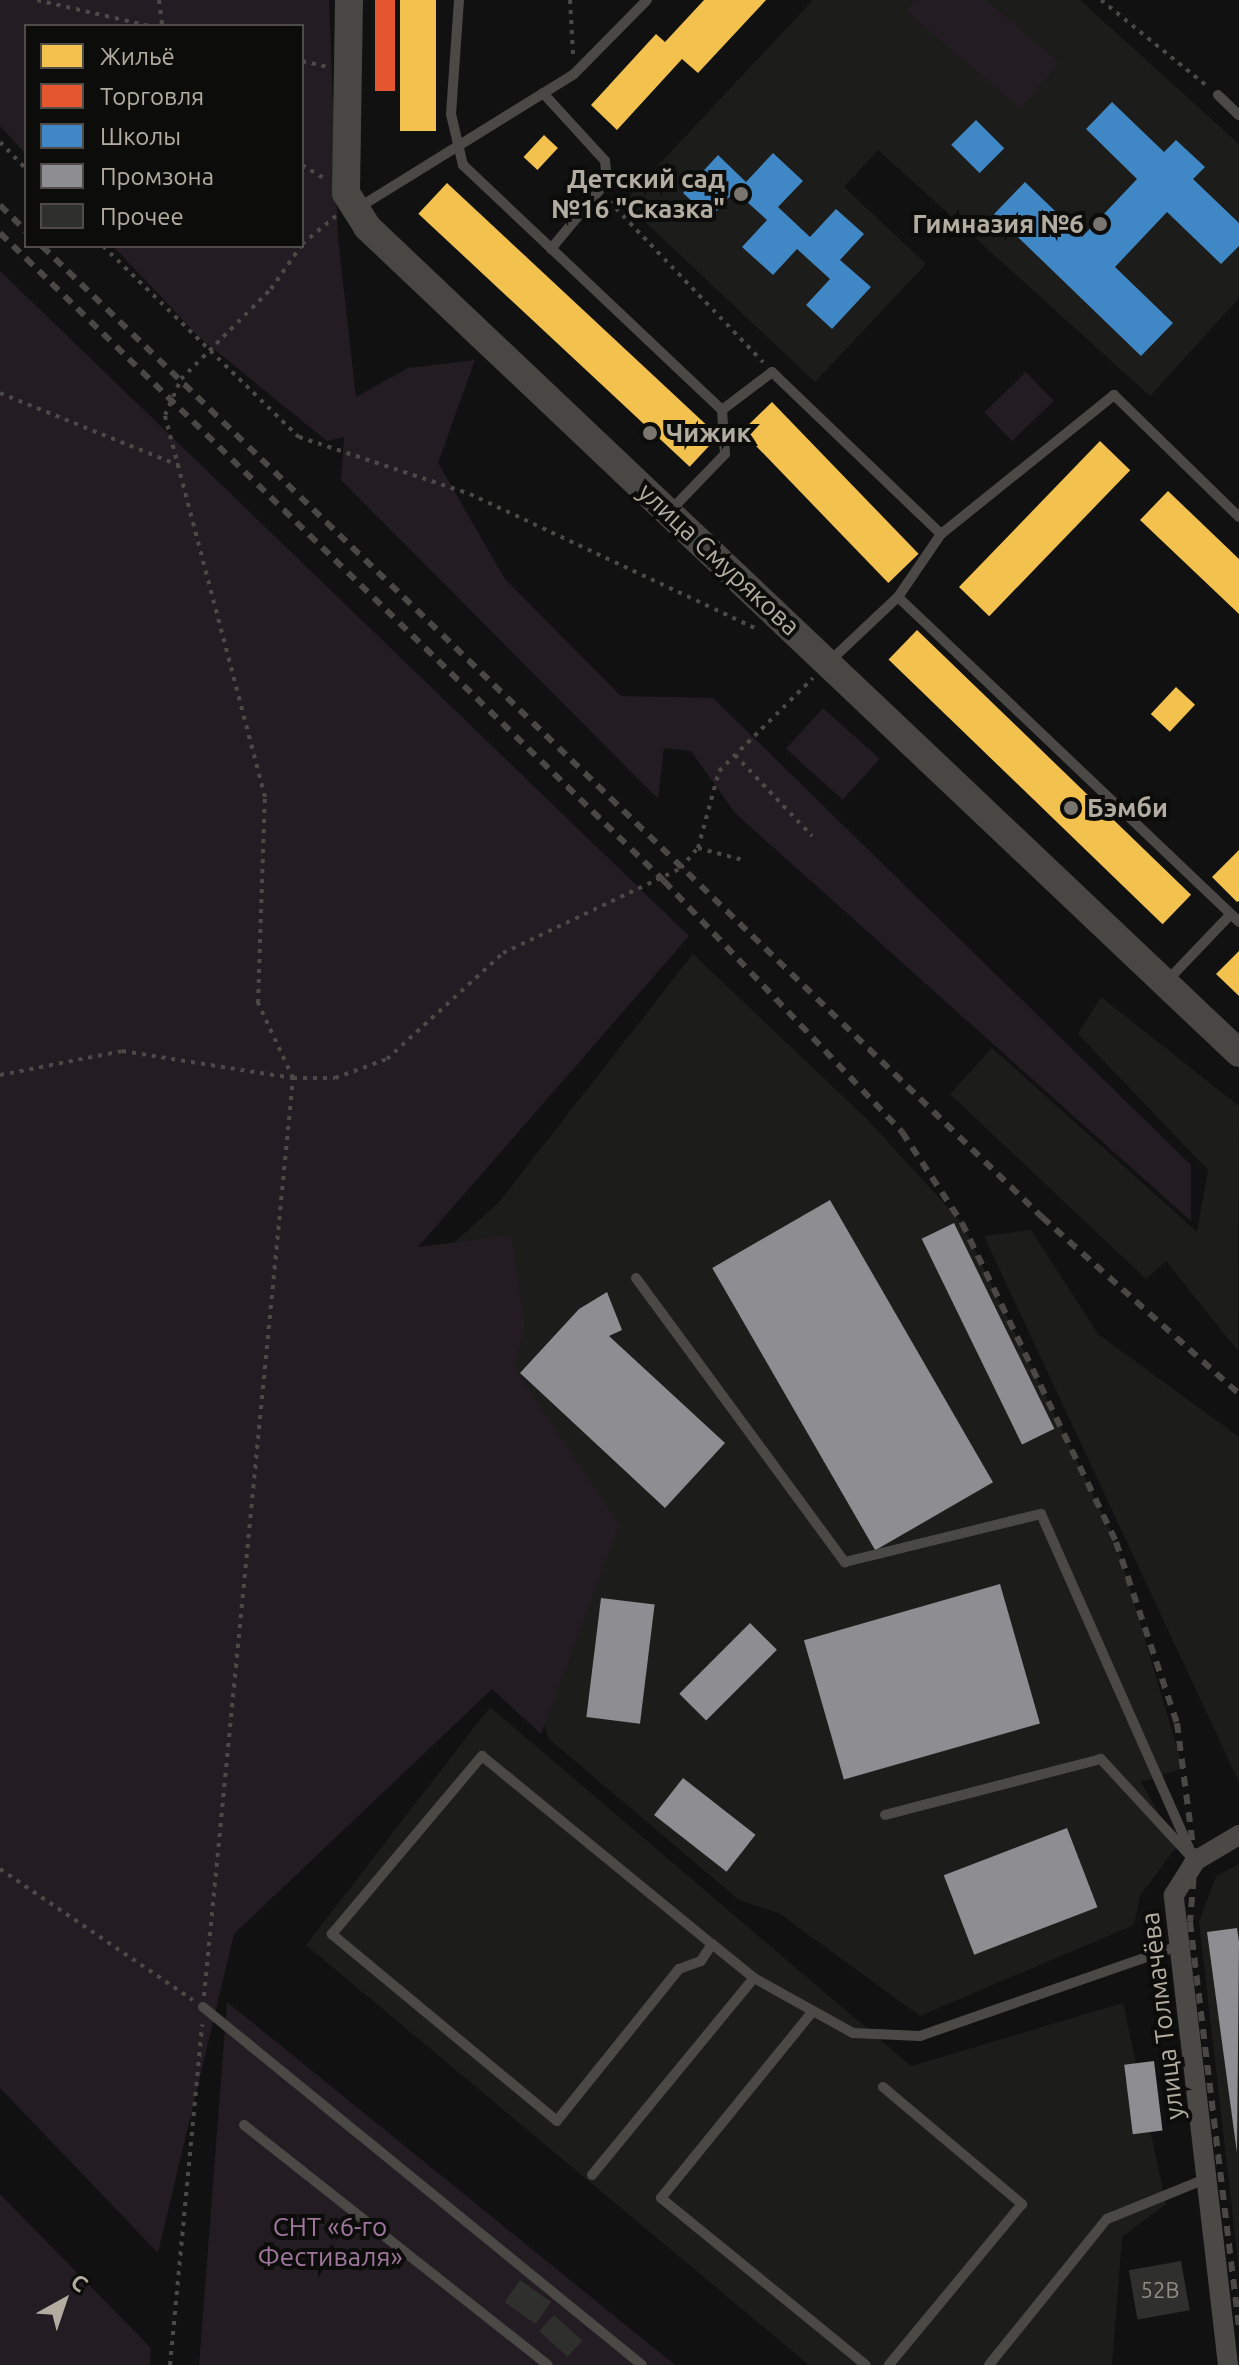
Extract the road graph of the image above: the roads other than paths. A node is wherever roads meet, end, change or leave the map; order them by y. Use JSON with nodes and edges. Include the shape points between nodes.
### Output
{"nodes":[{"id":1,"x":349,"y":0,"type":"edge"},
{"id":2,"x":459,"y":0,"type":"edge"},
{"id":3,"x":647,"y":0,"type":"edge"},
{"id":4,"x":543,"y":93,"type":"junction"},
{"id":5,"x":1218,"y":95,"type":"road end"},
{"id":6,"x":1239,"y":115,"type":"edge"},
{"id":7,"x":457,"y":145,"type":"junction"},
{"id":8,"x":355,"y":208,"type":"junction"},
{"id":9,"x":551,"y":249,"type":"junction"},
{"id":10,"x":722,"y":410,"type":"junction"},
{"id":11,"x":669,"y":512,"type":"junction"},
{"id":12,"x":1239,"y":517,"type":"edge"},
{"id":13,"x":941,"y":534,"type":"junction"},
{"id":14,"x":898,"y":597,"type":"junction"},
{"id":15,"x":829,"y":662,"type":"junction"},
{"id":16,"x":1235,"y":918,"type":"edge"},
{"id":17,"x":1166,"y":982,"type":"junction"},
{"id":18,"x":1239,"y":1053,"type":"edge"},
{"id":19,"x":636,"y":1278,"type":"dead end"},
{"id":20,"x":885,"y":1815,"type":"dead end"},
{"id":21,"x":1239,"y":1835,"type":"edge"},
{"id":22,"x":1195,"y":1861,"type":"junction"},
{"id":23,"x":712,"y":1944,"type":"junction"},
{"id":24,"x":1176,"y":1947,"type":"junction"},
{"id":25,"x":754,"y":1978,"type":"junction"},
{"id":26,"x":203,"y":2007,"type":"road end"},
{"id":27,"x":813,"y":2011,"type":"junction"},
{"id":28,"x":883,"y":2087,"type":"dead end"},
{"id":29,"x":244,"y":2125,"type":"dead end"},
{"id":30,"x":592,"y":2175,"type":"dead end"},
{"id":31,"x":1208,"y":2178,"type":"junction"},
{"id":32,"x":548,"y":2365,"type":"edge"},
{"id":33,"x":642,"y":2365,"type":"edge"},
{"id":34,"x":866,"y":2365,"type":"edge"},
{"id":35,"x":889,"y":2365,"type":"edge"},
{"id":36,"x":989,"y":2365,"type":"edge"},
{"id":37,"x":1228,"y":2365,"type":"edge"}],
"edges":[{"from":1,"to":8,"type":"street","via":[[346,193]]},
{"from":2,"to":7,"type":"lane","via":[[451,114]]},
{"from":3,"to":4,"type":"lane","via":[[574,74]]},
{"from":4,"to":7,"type":"lane"},
{"from":4,"to":9,"type":"lane","via":[[605,161],[599,190]]},
{"from":5,"to":6,"type":"lane"},
{"from":7,"to":8,"type":"lane"},
{"from":7,"to":9,"type":"lane","via":[[463,165]]},
{"from":8,"to":11,"type":"street","name":"улица Смурякова"},
{"from":9,"to":10,"type":"lane"},
{"from":10,"to":11,"type":"lane","via":[[725,454]]},
{"from":10,"to":13,"type":"lane","via":[[772,372]]},
{"from":11,"to":15,"type":"street","name":"улица Смурякова"},
{"from":12,"to":13,"type":"lane","via":[[1114,395]]},
{"from":13,"to":14,"type":"lane"},
{"from":14,"to":15,"type":"lane"},
{"from":14,"to":16,"type":"lane"},
{"from":15,"to":17,"type":"street","name":"улица Смурякова"},
{"from":16,"to":17,"type":"lane"},
{"from":17,"to":18,"type":"street","name":"улица Смурякова"},
{"from":19,"to":22,"type":"lane","via":[[845,1562],[1041,1514]]},
{"from":20,"to":22,"type":"lane","via":[[1101,1759]]},
{"from":21,"to":22,"type":"street","name":"улица Толмачёва"},
{"from":22,"to":24,"type":"street","name":"улица Толмачёва","via":[[1174,1895]]},
{"from":23,"to":23,"type":"lane","via":[[482,1756],[332,1934],[557,2121],[679,1969],[701,1961]]},
{"from":23,"to":25,"type":"lane"},
{"from":24,"to":27,"type":"lane","via":[[920,2036],[853,2033]]},
{"from":24,"to":31,"type":"street","name":"улица Толмачёва"},
{"from":25,"to":27,"type":"lane"},
{"from":25,"to":30,"type":"lane"},
{"from":26,"to":33,"type":"lane"},
{"from":27,"to":34,"type":"lane","via":[[661,2198]]},
{"from":28,"to":35,"type":"lane","via":[[1022,2204]]},
{"from":29,"to":32,"type":"lane"},
{"from":31,"to":36,"type":"lane","via":[[1107,2219]]},
{"from":31,"to":37,"type":"street","name":"улица Толмачёва"}]}
